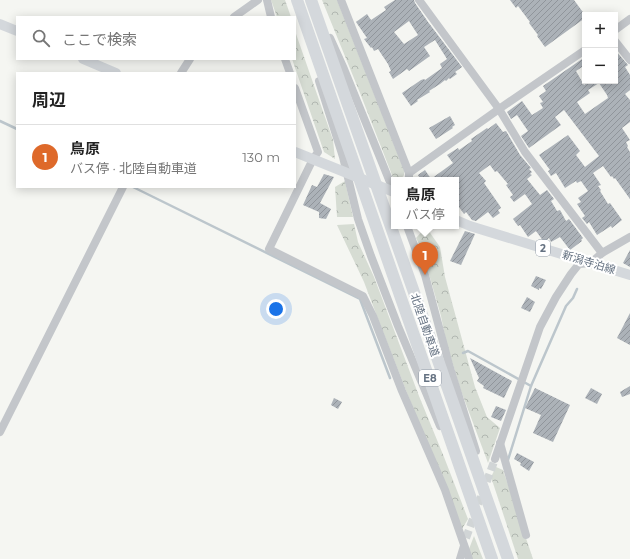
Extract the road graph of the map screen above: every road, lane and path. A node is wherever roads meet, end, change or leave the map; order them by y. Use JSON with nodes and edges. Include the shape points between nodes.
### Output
{"nodes":[{"id":1,"x":258,"y":0,"type":"edge"},
{"id":2,"x":267,"y":0,"type":"edge"},
{"id":3,"x":293,"y":0,"type":"edge"},
{"id":4,"x":297,"y":0,"type":"edge"},
{"id":5,"x":311,"y":0,"type":"edge"},
{"id":6,"x":341,"y":0,"type":"edge"},
{"id":7,"x":419,"y":0,"type":"edge"},
{"id":8,"x":235,"y":16,"type":"edge"},
{"id":9,"x":271,"y":16,"type":"edge"},
{"id":10,"x":630,"y":19,"type":"edge"},
{"id":11,"x":0,"y":24,"type":"edge"},
{"id":12,"x":618,"y":28,"type":"edge"},
{"id":13,"x":16,"y":31,"type":"edge"},
{"id":14,"x":618,"y":45,"type":"edge"},
{"id":15,"x":582,"y":52,"type":"edge"},
{"id":16,"x":85,"y":60,"type":"edge"},
{"id":17,"x":189,"y":60,"type":"edge"},
{"id":18,"x":285,"y":60,"type":"edge"},
{"id":19,"x":630,"y":60,"type":"edge"},
{"id":20,"x":114,"y":72,"type":"edge"},
{"id":21,"x":182,"y":72,"type":"edge"},
{"id":22,"x":290,"y":72,"type":"edge"},
{"id":23,"x":296,"y":91,"type":"edge"},
{"id":24,"x":498,"y":109,"type":"junction"},
{"id":25,"x":296,"y":152,"type":"edge"},
{"id":26,"x":313,"y":160,"type":"junction"},
{"id":27,"x":409,"y":176,"type":"edge"},
{"id":28,"x":391,"y":184,"type":"edge"},
{"id":29,"x":122,"y":188,"type":"edge"},
{"id":30,"x":391,"y":191,"type":"edge"},
{"id":31,"x":459,"y":221,"type":"edge"},
{"id":32,"x":391,"y":228,"type":"edge"},
{"id":33,"x":392,"y":229,"type":"edge"},
{"id":34,"x":408,"y":229,"type":"edge"},
{"id":35,"x":630,"y":237,"type":"edge"},
{"id":36,"x":602,"y":253,"type":"junction"},
{"id":37,"x":591,"y":262,"type":"junction"},
{"id":38,"x":630,"y":274,"type":"edge"},
{"id":39,"x":0,"y":432,"type":"edge"},
{"id":40,"x":500,"y":443,"type":"junction"},
{"id":41,"x":494,"y":459,"type":"tunnel mouth"},
{"id":42,"x":472,"y":502,"type":"junction"},
{"id":43,"x":526,"y":535,"type":"dead end"},
{"id":44,"x":466,"y":538,"type":"tunnel mouth"},
{"id":45,"x":464,"y":546,"type":"junction"},
{"id":46,"x":460,"y":559,"type":"edge"},
{"id":47,"x":469,"y":559,"type":"edge"},
{"id":48,"x":492,"y":559,"type":"edge"},
{"id":49,"x":508,"y":559,"type":"edge"}],
"edges":[{"from":1,"to":8,"type":"street"},
{"from":2,"to":9,"type":"street"},
{"from":3,"to":42,"type":"street","via":[[340,147],[358,219],[398,326]]},
{"from":4,"to":42,"type":"highway","name":"北陸自動車道","number":"E8"},
{"from":5,"to":28,"type":"street","via":[[344,69]]},
{"from":5,"to":32,"type":"highway","name":"北陸自動車道","number":"E8"},
{"from":6,"to":27,"type":"street"},
{"from":7,"to":24,"type":"street"},
{"from":10,"to":12,"type":"street"},
{"from":11,"to":13,"type":"main road"},
{"from":14,"to":19,"type":"street"},
{"from":15,"to":24,"type":"street"},
{"from":16,"to":20,"type":"main road"},
{"from":17,"to":21,"type":"street"},
{"from":18,"to":22,"type":"street"},
{"from":23,"to":26,"type":"street","via":[[318,152]]},
{"from":24,"to":27,"type":"street"},
{"from":24,"to":36,"type":"street","via":[[525,152]]},
{"from":25,"to":26,"type":"main road"},
{"from":26,"to":30,"type":"main road"},
{"from":26,"to":45,"type":"street","via":[[269,248],[363,296],[445,490]]},
{"from":29,"to":39,"type":"street"},
{"from":31,"to":37,"type":"main road","name":"新潟寺泊線","number":"2"},
{"from":33,"to":49,"type":"highway","name":"北陸自動車道","number":"E8"},
{"from":34,"to":49,"type":"street","via":[[425,275],[450,368]]},
{"from":35,"to":36,"type":"street"},
{"from":36,"to":37,"type":"street"},
{"from":37,"to":38,"type":"main road","name":"新潟寺泊線","number":"2"},
{"from":37,"to":40,"type":"street","via":[[579,264],[571,274],[540,327]]},
{"from":40,"to":41,"type":"street"},
{"from":40,"to":43,"type":"street"},
{"from":42,"to":48,"type":"highway","name":"北陸自動車道","number":"E8"},
{"from":44,"to":45,"type":"street"},
{"from":45,"to":46,"type":"street"},
{"from":45,"to":47,"type":"street"}]}
